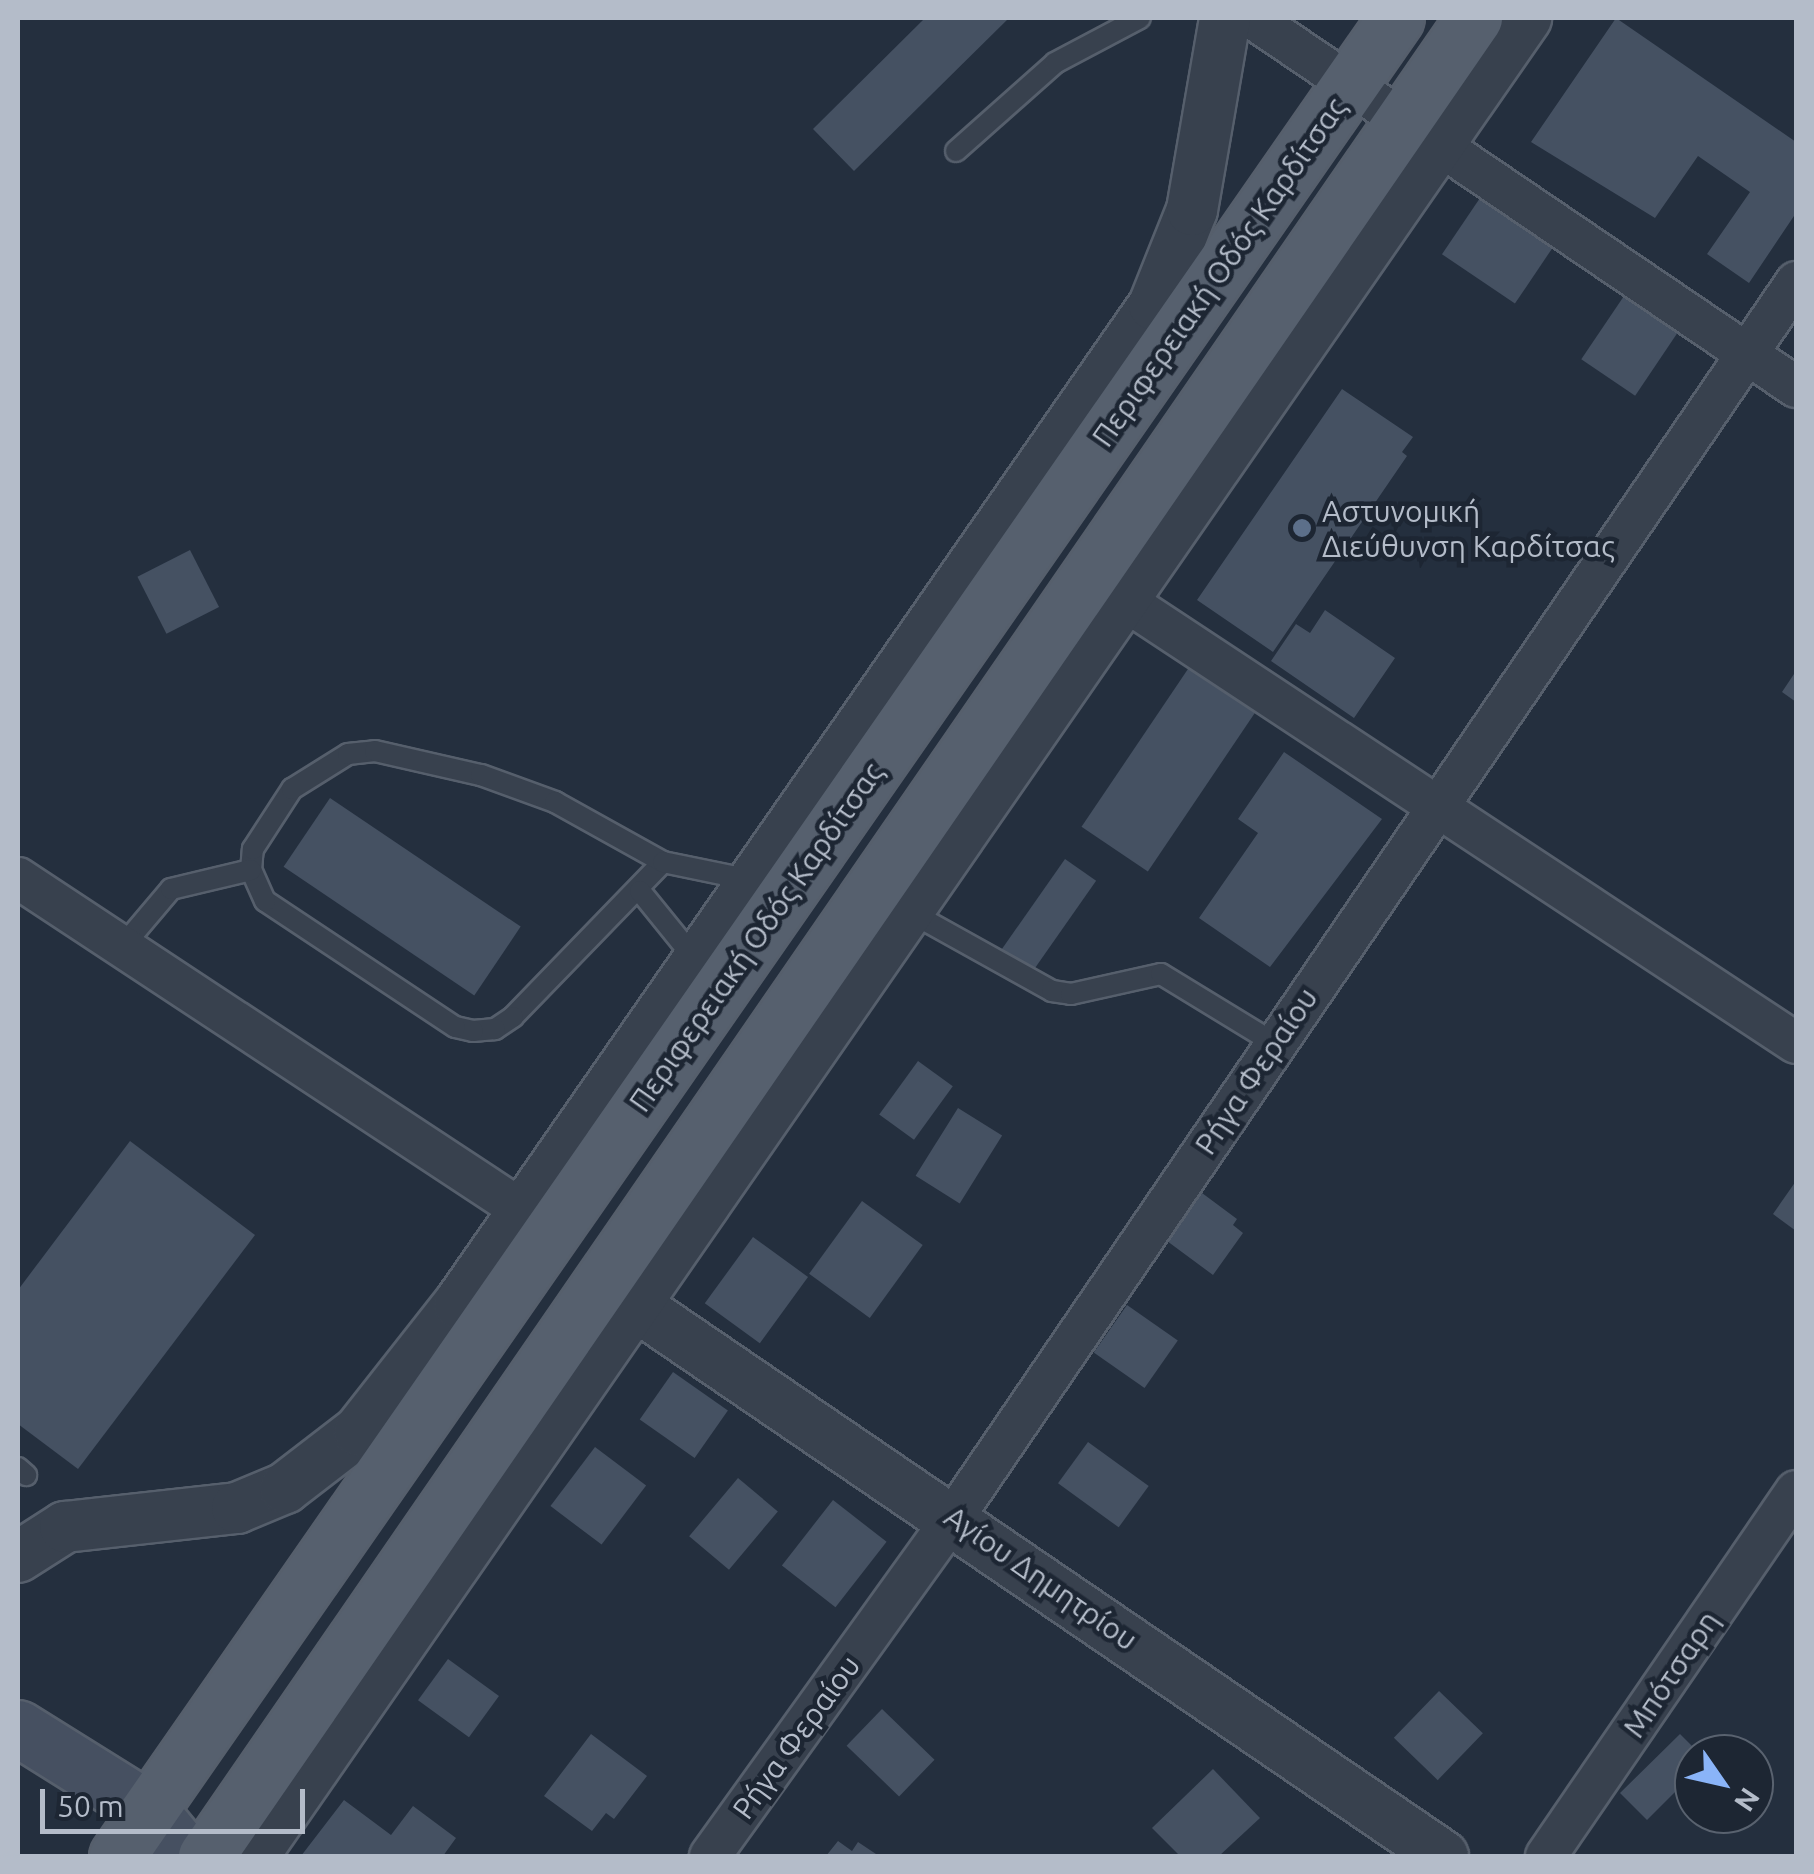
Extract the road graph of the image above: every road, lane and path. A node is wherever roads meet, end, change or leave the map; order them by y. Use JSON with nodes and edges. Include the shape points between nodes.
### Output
{"nodes":[{"id":1,"x":1140,"y":18,"type":"edge"},
{"id":2,"x":1225,"y":18,"type":"edge"},
{"id":3,"x":1252,"y":18,"type":"edge"},
{"id":4,"x":1396,"y":18,"type":"edge"},
{"id":5,"x":1474,"y":18,"type":"edge"},
{"id":6,"x":1526,"y":18,"type":"edge"},
{"id":7,"x":1348,"y":86,"type":"junction"},
{"id":8,"x":1419,"y":134,"type":"junction"},
{"id":9,"x":956,"y":151,"type":"dead end"},
{"id":10,"x":1796,"y":282,"type":"edge"},
{"id":11,"x":1748,"y":355,"type":"junction"},
{"id":12,"x":1796,"y":387,"type":"edge"},
{"id":13,"x":1121,"y":598,"type":"junction"},
{"id":14,"x":1442,"y":806,"type":"junction"},
{"id":15,"x":663,"y":862,"type":"junction"},
{"id":16,"x":251,"y":870,"type":"junction"},
{"id":17,"x":18,"y":878,"type":"edge"},
{"id":18,"x":752,"y":880,"type":"junction"},
{"id":19,"x":640,"y":891,"type":"junction"},
{"id":20,"x":910,"y":912,"type":"junction"},
{"id":21,"x":122,"y":947,"type":"junction"},
{"id":22,"x":696,"y":961,"type":"junction"},
{"id":23,"x":1796,"y":1042,"type":"edge"},
{"id":24,"x":1274,"y":1044,"type":"junction"},
{"id":25,"x":522,"y":1212,"type":"junction"},
{"id":26,"x":634,"y":1305,"type":"junction"},
{"id":27,"x":1796,"y":1491,"type":"edge"},
{"id":28,"x":953,"y":1518,"type":"junction"},
{"id":29,"x":18,"y":1557,"type":"edge"},
{"id":30,"x":18,"y":1728,"type":"edge"},
{"id":31,"x":18,"y":1759,"type":"edge"},
{"id":32,"x":142,"y":1840,"type":"edge"},
{"id":33,"x":186,"y":1856,"type":"edge"},
{"id":34,"x":206,"y":1856,"type":"edge"},
{"id":35,"x":254,"y":1856,"type":"edge"},
{"id":36,"x":710,"y":1856,"type":"edge"},
{"id":37,"x":1443,"y":1856,"type":"edge"},
{"id":38,"x":1546,"y":1856,"type":"edge"}],
"edges":[{"from":1,"to":9,"type":"lane","via":[[1055,64]]},
{"from":2,"to":18,"type":"street","via":[[1192,210],[1161,294]]},
{"from":3,"to":7,"type":"street"},
{"from":4,"to":7,"type":"main road","name":"Περιφερειακή Οδός Καρδίτσας"},
{"from":5,"to":8,"type":"main road","name":"Περιφερειακή Οδός Καρδίτσας"},
{"from":6,"to":8,"type":"street"},
{"from":7,"to":8,"type":"street"},
{"from":7,"to":32,"type":"main road","name":"Περιφερειακή Οδός Καρδίτσας"},
{"from":8,"to":11,"type":"street"},
{"from":8,"to":13,"type":"street"},
{"from":8,"to":34,"type":"main road","name":"Περιφερειακή Οδός Καρδίτσας"},
{"from":10,"to":11,"type":"street","name":"Ρήγα Φεραίου"},
{"from":11,"to":12,"type":"street"},
{"from":11,"to":14,"type":"street","name":"Ρήγα Φεραίου"},
{"from":13,"to":14,"type":"street"},
{"from":13,"to":20,"type":"street"},
{"from":14,"to":23,"type":"street"},
{"from":14,"to":24,"type":"street","name":"Ρήγα Φεραίου"},
{"from":15,"to":16,"type":"lane","via":[[556,802],[481,774],[375,751],[348,754],[292,789],[253,849]]},
{"from":15,"to":18,"type":"lane"},
{"from":15,"to":19,"type":"lane"},
{"from":16,"to":19,"type":"lane","via":[[265,901],[455,1027],[473,1032],[513,1017]]},
{"from":16,"to":21,"type":"lane","via":[[171,889]]},
{"from":17,"to":21,"type":"street"},
{"from":18,"to":22,"type":"street"},
{"from":19,"to":22,"type":"lane"},
{"from":20,"to":24,"type":"lane","via":[[1052,992],[1071,994],[1160,974]]},
{"from":20,"to":26,"type":"street"},
{"from":21,"to":25,"type":"street"},
{"from":22,"to":25,"type":"street"},
{"from":24,"to":28,"type":"street","name":"Ρήγα Φεραίου"},
{"from":25,"to":29,"type":"street","via":[[360,1431],[324,1462],[237,1508],[65,1527]]},
{"from":26,"to":28,"type":"street","name":"Αγίου Δημητρίου"},
{"from":26,"to":35,"type":"street"},
{"from":27,"to":38,"type":"street","name":"Μπότσαρη"},
{"from":28,"to":36,"type":"street","name":"Ρήγα Φεραίου"},
{"from":28,"to":37,"type":"street","name":"Αγίου Δημητρίου"},
{"from":30,"to":32,"type":"main road"},
{"from":31,"to":32,"type":"main road"},
{"from":32,"to":33,"type":"main road"}]}
